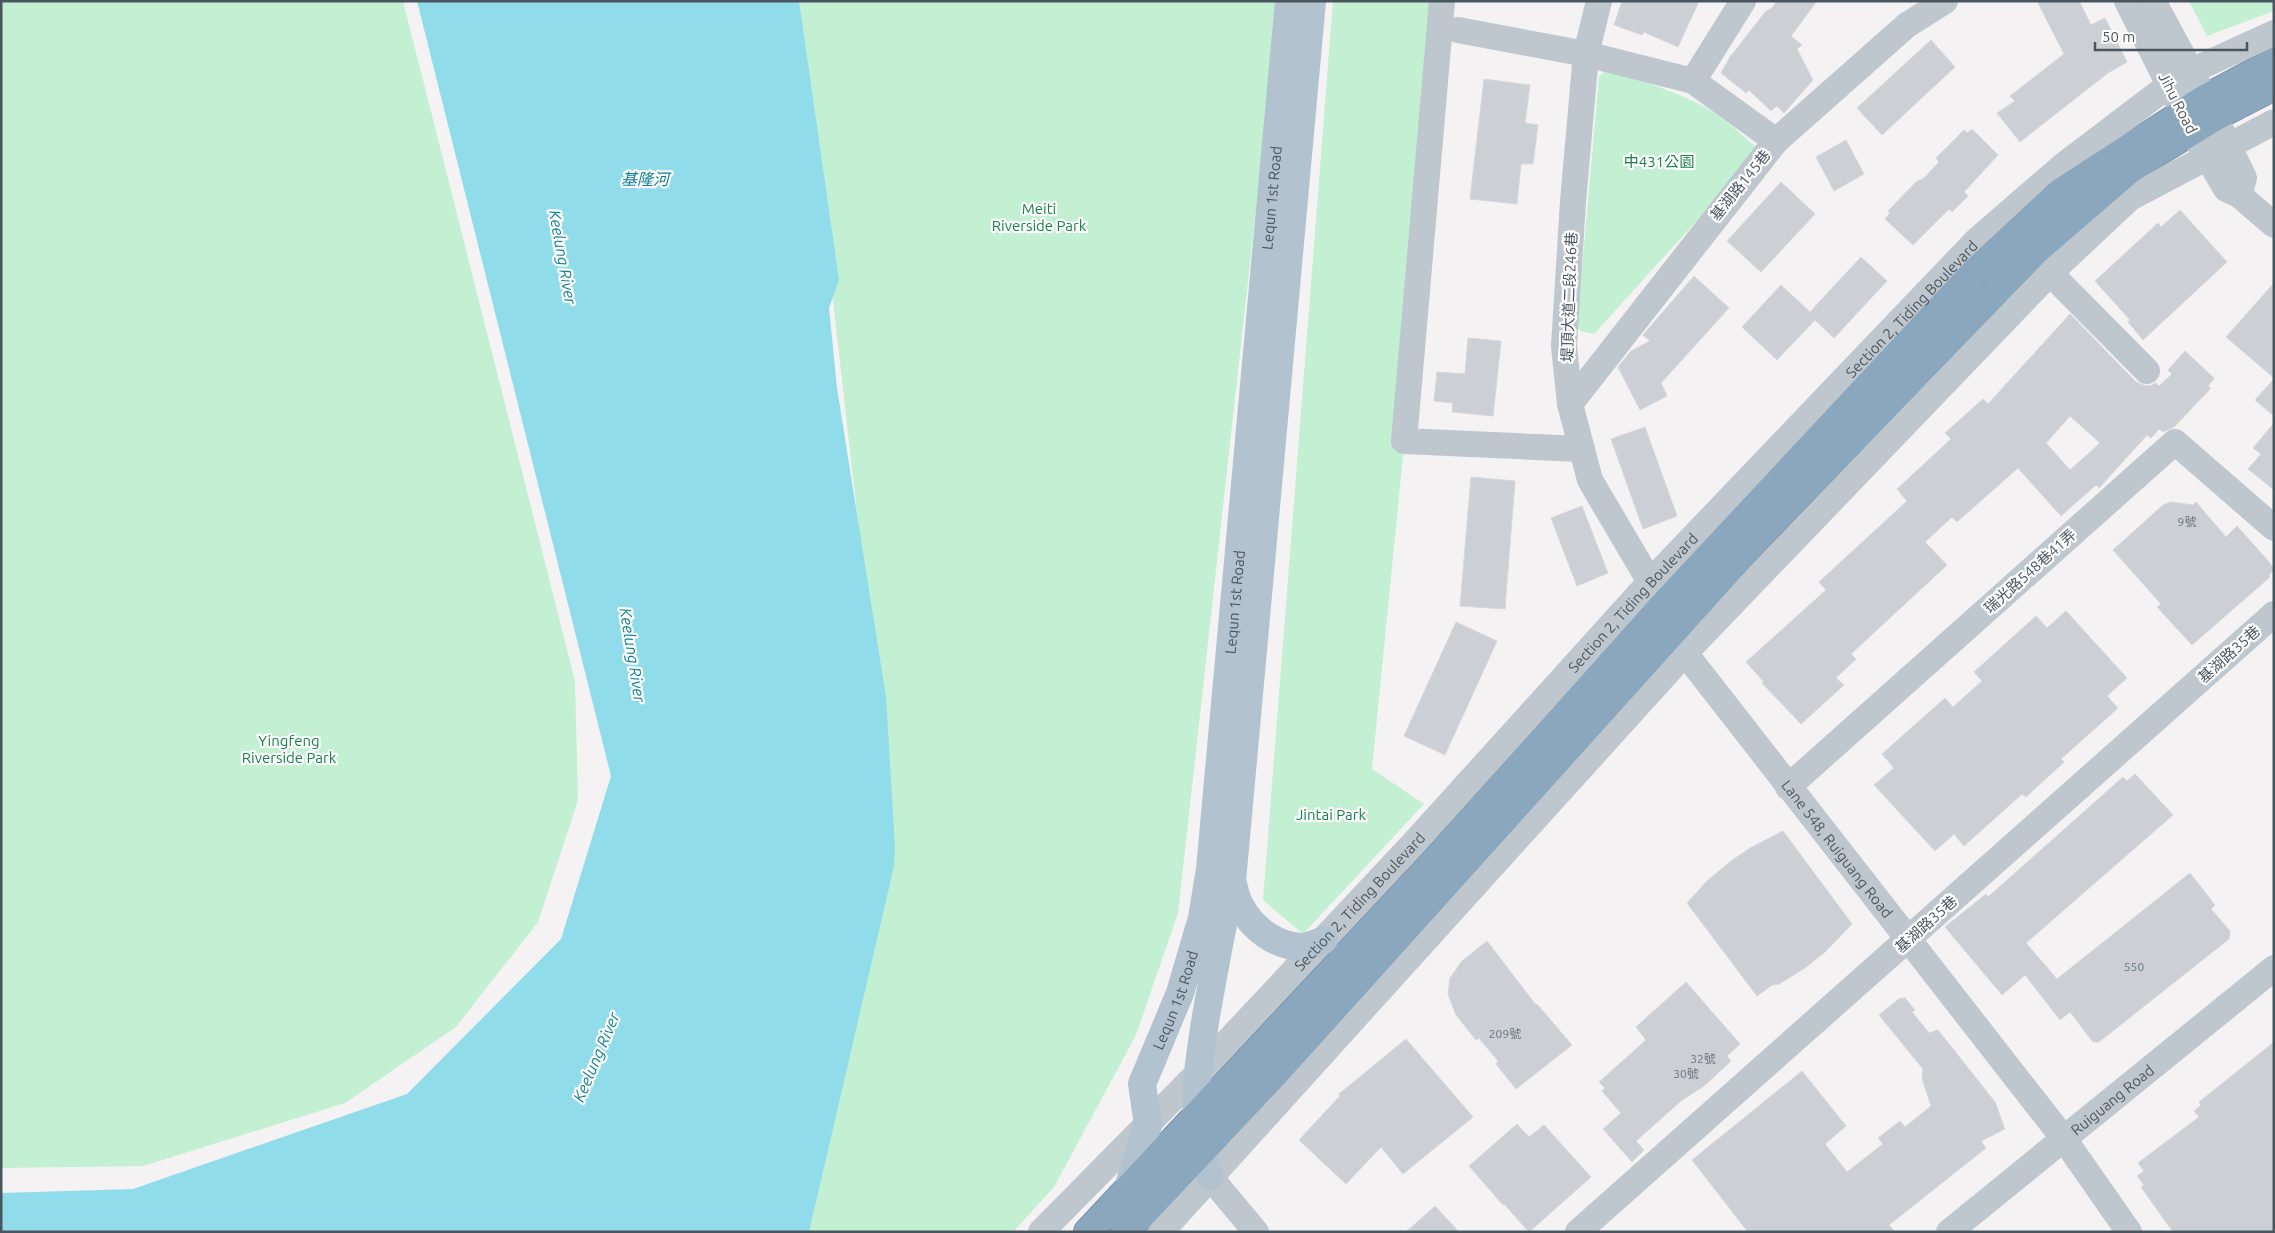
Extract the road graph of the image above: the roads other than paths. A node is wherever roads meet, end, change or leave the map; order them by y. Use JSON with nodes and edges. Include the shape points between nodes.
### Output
{"nodes":[{"id":1,"x":1289,"y":1,"type":"edge"},
{"id":2,"x":1312,"y":1,"type":"edge"},
{"id":3,"x":1442,"y":1,"type":"edge"},
{"id":4,"x":1599,"y":1,"type":"edge"},
{"id":5,"x":1743,"y":1,"type":"edge"},
{"id":6,"x":1945,"y":1,"type":"edge"},
{"id":7,"x":2127,"y":1,"type":"edge"},
{"id":8,"x":2153,"y":1,"type":"edge"},
{"id":9,"x":1458,"y":30,"type":"dead end"},
{"id":10,"x":2274,"y":33,"type":"edge"},
{"id":11,"x":1586,"y":54,"type":"junction"},
{"id":12,"x":2274,"y":62,"type":"edge"},
{"id":13,"x":2191,"y":71,"type":"junction"},
{"id":14,"x":1693,"y":81,"type":"junction"},
{"id":15,"x":2169,"y":85,"type":"junction"},
{"id":16,"x":2274,"y":86,"type":"edge"},
{"id":17,"x":2199,"y":115,"type":"junction"},
{"id":18,"x":2274,"y":122,"type":"edge"},
{"id":19,"x":1776,"y":141,"type":"junction"},
{"id":20,"x":2228,"y":144,"type":"junction"},
{"id":21,"x":2206,"y":157,"type":"junction"},
{"id":22,"x":2239,"y":196,"type":"junction"},
{"id":23,"x":2274,"y":225,"type":"edge"},
{"id":24,"x":2050,"y":272,"type":"junction"},
{"id":25,"x":2148,"y":371,"type":"dead end"},
{"id":26,"x":1570,"y":404,"type":"junction"},
{"id":27,"x":1582,"y":449,"type":"junction"},
{"id":28,"x":2274,"y":528,"type":"edge"},
{"id":29,"x":1650,"y":582,"type":"junction"},
{"id":30,"x":2274,"y":614,"type":"edge"},
{"id":31,"x":1685,"y":653,"type":"junction"},
{"id":32,"x":1788,"y":787,"type":"junction"},
{"id":33,"x":1232,"y":881,"type":"junction"},
{"id":34,"x":1910,"y":938,"type":"junction"},
{"id":35,"x":1324,"y":940,"type":"junction"},
{"id":36,"x":2274,"y":968,"type":"edge"},
{"id":37,"x":1197,"y":1074,"type":"junction"},
{"id":38,"x":1195,"y":1116,"type":"junction"},
{"id":39,"x":1148,"y":1125,"type":"junction"},
{"id":40,"x":2064,"y":1139,"type":"junction"},
{"id":41,"x":1205,"y":1166,"type":"junction"},
{"id":42,"x":1128,"y":1188,"type":"junction"},
{"id":43,"x":1041,"y":1232,"type":"edge"},
{"id":44,"x":1088,"y":1232,"type":"edge"},
{"id":45,"x":1125,"y":1232,"type":"edge"},
{"id":46,"x":1160,"y":1232,"type":"edge"},
{"id":47,"x":1256,"y":1232,"type":"edge"},
{"id":48,"x":1578,"y":1232,"type":"edge"},
{"id":49,"x":1949,"y":1232,"type":"edge"},
{"id":50,"x":2129,"y":1232,"type":"edge"}],
"edges":[{"from":1,"to":39,"type":"main road","name":"Lequn 1st Road","via":[[1210,869],[1202,918],[1180,993],[1142,1084]]},
{"from":2,"to":33,"type":"main road","name":"Lequn 1st Road"},
{"from":3,"to":27,"type":"street","via":[[1404,441]]},
{"from":4,"to":11,"type":"street","name":"堤頂大道二段246巷"},
{"from":5,"to":14,"type":"street"},
{"from":6,"to":19,"type":"street","name":"基湖路145巷","via":[[1907,25]]},
{"from":7,"to":15,"type":"street","name":"Jihu Road"},
{"from":8,"to":13,"type":"street","name":"Jihu Road"},
{"from":9,"to":11,"type":"street"},
{"from":10,"to":13,"type":"street","name":"Section 2, Tiding Boulevard"},
{"from":11,"to":14,"type":"street"},
{"from":11,"to":26,"type":"street","name":"堤頂大道二段246巷","via":[[1564,346]]},
{"from":12,"to":17,"type":"highway","name":"Section 2, Tiding Boulevard"},
{"from":13,"to":15,"type":"street","name":"Section 2, Tiding Boulevard"},
{"from":13,"to":17,"type":"street","name":"Jihu Road"},
{"from":14,"to":19,"type":"street"},
{"from":15,"to":17,"type":"street","name":"Jihu Road"},
{"from":15,"to":29,"type":"street","name":"Section 2, Tiding Boulevard","via":[[2065,164],[1977,240]]},
{"from":16,"to":17,"type":"highway","name":"Section 2, Tiding Boulevard"},
{"from":17,"to":20,"type":"street","name":"Jihu Road"},
{"from":17,"to":21,"type":"street","name":"Jihu Road"},
{"from":17,"to":38,"type":"highway","name":"Section 2, Tiding Boulevard","via":[[2060,193],[1975,272],[1662,606],[1436,861]]},
{"from":17,"to":41,"type":"highway","name":"Section 2, Tiding Boulevard","via":[[2130,169],[2023,264],[1756,539]]},
{"from":18,"to":20,"type":"street","name":"Section 2, Tiding Boulevard"},
{"from":19,"to":26,"type":"street","name":"基湖路145巷"},
{"from":20,"to":21,"type":"street","name":"Section 2, Tiding Boulevard"},
{"from":20,"to":22,"type":"street","name":"Jihu Road","via":[[2244,178]]},
{"from":21,"to":22,"type":"street","name":"Jihu Road","via":[[2226,190]]},
{"from":21,"to":24,"type":"street","name":"Section 2, Tiding Boulevard","via":[[2130,198]]},
{"from":22,"to":23,"type":"street","name":"Jihu Road"},
{"from":24,"to":25,"type":"street"},
{"from":24,"to":31,"type":"street","name":"Section 2, Tiding Boulevard"},
{"from":26,"to":27,"type":"street","name":"堤頂大道二段246巷"},
{"from":27,"to":29,"type":"street","name":"堤頂大道二段246巷","via":[[1590,480]]},
{"from":28,"to":32,"type":"street","name":"瑞光路548巷41弄","via":[[2175,442]]},
{"from":29,"to":35,"type":"street","name":"Section 2, Tiding Boulevard"},
{"from":30,"to":34,"type":"street","name":"基湖路35巷"},
{"from":31,"to":32,"type":"street","name":"Lane 548, Ruiguang Road"},
{"from":31,"to":41,"type":"street","name":"Section 2, Tiding Boulevard"},
{"from":32,"to":34,"type":"street","name":"Lane 548, Ruiguang Road"},
{"from":33,"to":35,"type":"main road","via":[[1240,907],[1257,928],[1272,939],[1303,947]]},
{"from":33,"to":37,"type":"main road","name":"Lequn 1st Road"},
{"from":34,"to":40,"type":"street","name":"Lane 548, Ruiguang Road"},
{"from":34,"to":48,"type":"street","name":"基湖路35巷"},
{"from":35,"to":37,"type":"street","name":"Section 2, Tiding Boulevard"},
{"from":36,"to":40,"type":"street","name":"Ruiguang Road"},
{"from":37,"to":38,"type":"main road","name":"Lequn 1st Road"},
{"from":37,"to":39,"type":"street","name":"Section 2, Tiding Boulevard"},
{"from":38,"to":41,"type":"main road","name":"Lequn 1st Road"},
{"from":38,"to":42,"type":"highway","name":"Section 2, Tiding Boulevard"},
{"from":39,"to":42,"type":"main road","name":"Lequn 1st Road"},
{"from":39,"to":43,"type":"street","name":"Section 2, Tiding Boulevard"},
{"from":40,"to":49,"type":"street","name":"Ruiguang Road"},
{"from":40,"to":50,"type":"street","name":"Lane 548, Ruiguang Road"},
{"from":41,"to":45,"type":"highway","name":"Section 2, Tiding Boulevard"},
{"from":41,"to":46,"type":"street","name":"Section 2, Tiding Boulevard"},
{"from":41,"to":47,"type":"street"},
{"from":42,"to":44,"type":"highway","name":"Section 2, Tiding Boulevard"}]}
